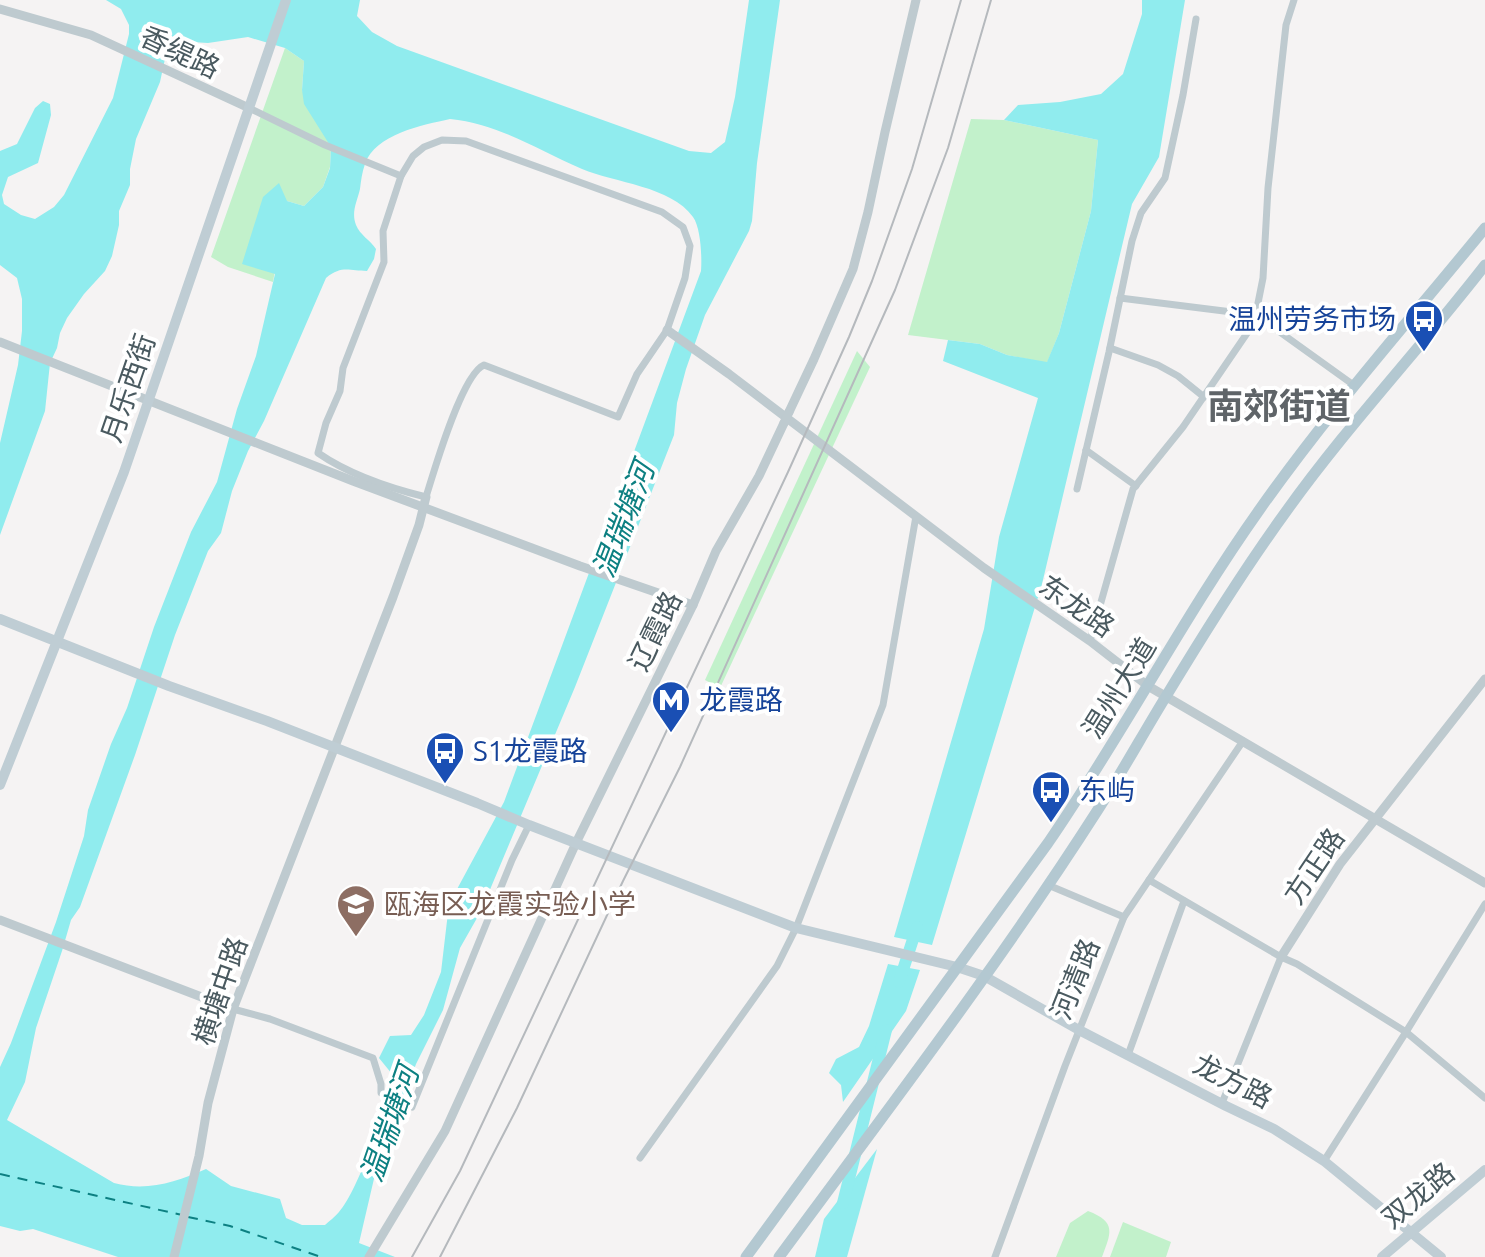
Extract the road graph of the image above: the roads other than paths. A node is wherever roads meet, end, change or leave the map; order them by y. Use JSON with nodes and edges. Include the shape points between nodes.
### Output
{"nodes":[{"id":1,"x":286,"y":0,"type":"edge"},
{"id":2,"x":916,"y":0,"type":"edge"},
{"id":3,"x":1294,"y":0,"type":"edge"},
{"id":4,"x":0,"y":9,"type":"edge"},
{"id":5,"x":1196,"y":19,"type":"dead end"},
{"id":6,"x":249,"y":108,"type":"junction"},
{"id":7,"x":401,"y":176,"type":"junction"},
{"id":8,"x":1485,"y":228,"type":"edge"},
{"id":9,"x":1485,"y":265,"type":"edge"},
{"id":10,"x":1120,"y":298,"type":"junction"},
{"id":11,"x":1256,"y":315,"type":"junction"},
{"id":12,"x":669,"y":332,"type":"junction"},
{"id":13,"x":0,"y":342,"type":"edge"},
{"id":14,"x":1110,"y":348,"type":"junction"},
{"id":15,"x":1355,"y":386,"type":"junction"},
{"id":16,"x":1204,"y":397,"type":"junction"},
{"id":17,"x":150,"y":401,"type":"junction"},
{"id":18,"x":1086,"y":450,"type":"junction"},
{"id":19,"x":1136,"y":486,"type":"junction"},
{"id":20,"x":1077,"y":489,"type":"dead end"},
{"id":21,"x":425,"y":502,"type":"junction"},
{"id":22,"x":916,"y":516,"type":"junction"},
{"id":23,"x":693,"y":605,"type":"junction"},
{"id":24,"x":0,"y":619,"type":"edge"},
{"id":25,"x":57,"y":640,"type":"junction"},
{"id":26,"x":1090,"y":641,"type":"junction"},
{"id":27,"x":1485,"y":679,"type":"edge"},
{"id":28,"x":1148,"y":686,"type":"junction"},
{"id":29,"x":1166,"y":696,"type":"junction"},
{"id":30,"x":1243,"y":741,"type":"junction"},
{"id":31,"x":335,"y":747,"type":"junction"},
{"id":32,"x":0,"y":785,"type":"edge"},
{"id":33,"x":1375,"y":818,"type":"junction"},
{"id":34,"x":529,"y":825,"type":"junction"},
{"id":35,"x":576,"y":843,"type":"junction"},
{"id":36,"x":1149,"y":880,"type":"junction"},
{"id":37,"x":1485,"y":883,"type":"edge"},
{"id":38,"x":1048,"y":885,"type":"junction"},
{"id":39,"x":1184,"y":901,"type":"junction"},
{"id":40,"x":1485,"y":904,"type":"edge"},
{"id":41,"x":1124,"y":917,"type":"junction"},
{"id":42,"x":0,"y":920,"type":"edge"},
{"id":43,"x":796,"y":928,"type":"junction"},
{"id":44,"x":1281,"y":957,"type":"junction"},
{"id":45,"x":957,"y":967,"type":"junction"},
{"id":46,"x":984,"y":976,"type":"junction"},
{"id":47,"x":233,"y":1009,"type":"junction"},
{"id":48,"x":1079,"y":1030,"type":"junction"},
{"id":49,"x":1406,"y":1032,"type":"junction"},
{"id":50,"x":1128,"y":1055,"type":"junction"},
{"id":51,"x":1485,"y":1098,"type":"edge"},
{"id":52,"x":1222,"y":1103,"type":"junction"},
{"id":53,"x":640,"y":1158,"type":"dead end"},
{"id":54,"x":1324,"y":1161,"type":"junction"},
{"id":55,"x":1485,"y":1170,"type":"edge"},
{"id":56,"x":1411,"y":1233,"type":"junction"},
{"id":57,"x":174,"y":1257,"type":"edge"},
{"id":58,"x":369,"y":1257,"type":"edge"},
{"id":59,"x":746,"y":1257,"type":"edge"},
{"id":60,"x":779,"y":1257,"type":"edge"},
{"id":61,"x":995,"y":1257,"type":"edge"},
{"id":62,"x":1382,"y":1257,"type":"edge"},
{"id":63,"x":1441,"y":1257,"type":"edge"}],
"edges":[{"from":1,"to":6,"type":"main road","name":"月乐西街"},
{"from":2,"to":23,"type":"street","name":"辽霞路","bridge":true,"via":[[853,269],[759,476],[716,551]]},
{"from":3,"to":11,"type":"street","via":[[1286,25]]},
{"from":4,"to":6,"type":"street","name":"香缇路","via":[[91,35]]},
{"from":5,"to":10,"type":"street","via":[[1165,178],[1141,213]]},
{"from":6,"to":7,"type":"street"},
{"from":6,"to":17,"type":"main road","name":"月乐西街"},
{"from":7,"to":12,"type":"street","via":[[424,147],[442,140],[466,141],[662,212],[683,227],[690,246]]},
{"from":7,"to":21,"type":"street","via":[[383,231],[384,262],[343,368],[318,453]]},
{"from":8,"to":15,"type":"main road","name":"温州大道"},
{"from":9,"to":29,"type":"main road","name":"温州大道","via":[[1314,474],[1249,563]]},
{"from":10,"to":11,"type":"street"},
{"from":10,"to":14,"type":"street"},
{"from":11,"to":15,"type":"street"},
{"from":11,"to":16,"type":"street"},
{"from":12,"to":21,"type":"street","via":[[637,374],[618,417],[484,365],[476,369]]},
{"from":12,"to":22,"type":"street","name":"东龙路"},
{"from":13,"to":17,"type":"street"},
{"from":14,"to":16,"type":"street","via":[[1158,365]]},
{"from":14,"to":18,"type":"street"},
{"from":15,"to":28,"type":"main road","name":"温州大道","via":[[1252,520]]},
{"from":16,"to":19,"type":"street"},
{"from":17,"to":21,"type":"street"},
{"from":17,"to":25,"type":"main road","name":"月乐西街"},
{"from":18,"to":19,"type":"street"},
{"from":18,"to":20,"type":"street"},
{"from":19,"to":26,"type":"street"},
{"from":21,"to":23,"type":"street","via":[[580,566]]},
{"from":21,"to":31,"type":"street","name":"横塘中路"},
{"from":22,"to":26,"type":"street","name":"东龙路"},
{"from":22,"to":43,"type":"street","via":[[883,705]]},
{"from":23,"to":35,"type":"street","name":"辽霞路"},
{"from":24,"to":25,"type":"main road"},
{"from":25,"to":31,"type":"main road"},
{"from":25,"to":32,"type":"main road","name":"月乐西街"},
{"from":26,"to":28,"type":"street","name":"东龙路"},
{"from":27,"to":33,"type":"street","name":"方正路"},
{"from":28,"to":29,"type":"street","name":"东龙路"},
{"from":28,"to":45,"type":"main road","name":"温州大道","via":[[1082,793]]},
{"from":29,"to":30,"type":"street","name":"东龙路"},
{"from":29,"to":38,"type":"main road","name":"温州大道"},
{"from":30,"to":33,"type":"street","name":"东龙路"},
{"from":30,"to":36,"type":"street","name":"河清路"},
{"from":31,"to":34,"type":"main road"},
{"from":31,"to":47,"type":"street","name":"横塘中路"},
{"from":33,"to":37,"type":"street","name":"东龙路"},
{"from":33,"to":44,"type":"street","name":"方正路"},
{"from":34,"to":35,"type":"main road"},
{"from":34,"to":47,"type":"street","via":[[412,1107],[381,1093],[373,1058]]},
{"from":35,"to":43,"type":"main road"},
{"from":35,"to":58,"type":"street","name":"辽霞路","via":[[445,1131]]},
{"from":36,"to":39,"type":"street"},
{"from":36,"to":41,"type":"street","name":"河清路"},
{"from":38,"to":41,"type":"street"},
{"from":38,"to":46,"type":"main road","name":"温州大道"},
{"from":39,"to":44,"type":"street"},
{"from":39,"to":50,"type":"street"},
{"from":40,"to":49,"type":"street"},
{"from":41,"to":48,"type":"street","name":"河清路"},
{"from":42,"to":47,"type":"street"},
{"from":43,"to":45,"type":"main road"},
{"from":43,"to":53,"type":"street","via":[[777,966]]},
{"from":44,"to":49,"type":"street"},
{"from":44,"to":52,"type":"street","name":"方正路"},
{"from":45,"to":46,"type":"main road"},
{"from":45,"to":59,"type":"main road","name":"温州大道"},
{"from":46,"to":48,"type":"main road","name":"龙方路"},
{"from":46,"to":60,"type":"main road","name":"温州大道"},
{"from":47,"to":57,"type":"street","name":"横塘中路"},
{"from":48,"to":50,"type":"main road","name":"龙方路"},
{"from":48,"to":61,"type":"street","name":"河清路"},
{"from":49,"to":51,"type":"street"},
{"from":49,"to":54,"type":"street"},
{"from":50,"to":52,"type":"main road","name":"龙方路"},
{"from":52,"to":54,"type":"main road","name":"龙方路"},
{"from":54,"to":56,"type":"main road","name":"龙方路"},
{"from":55,"to":56,"type":"main road","name":"双龙路"},
{"from":56,"to":62,"type":"main road","name":"双龙路"},
{"from":56,"to":63,"type":"main road","name":"龙方路"}]}
